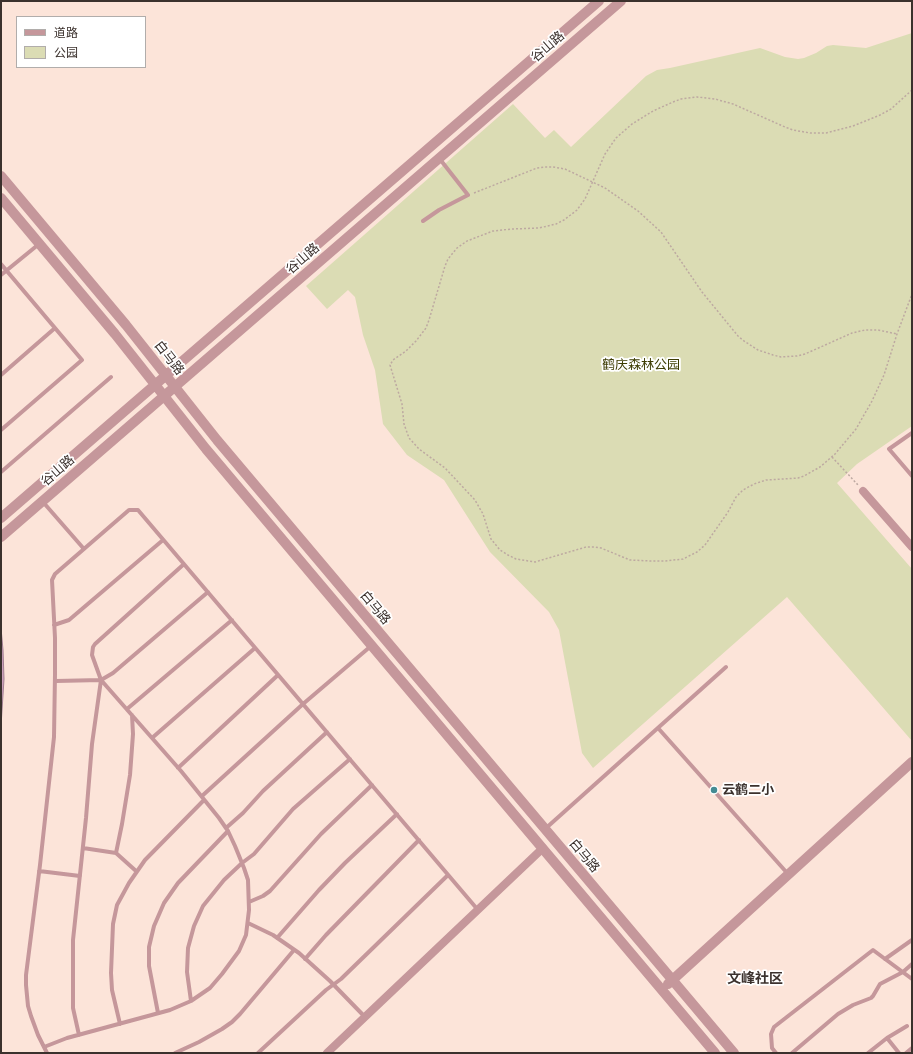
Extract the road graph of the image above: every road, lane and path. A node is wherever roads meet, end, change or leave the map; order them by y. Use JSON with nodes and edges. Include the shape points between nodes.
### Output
{"nodes":[{"id":1,"x":599,"y":1,"type":"edge"},
{"id":2,"x":621,"y":1,"type":"edge"},
{"id":3,"x":912,"y":90,"type":"edge"},
{"id":4,"x":439,"y":158,"type":"junction"},
{"id":5,"x":1,"y":176,"type":"edge"},
{"id":6,"x":592,"y":182,"type":"junction"},
{"id":7,"x":468,"y":195,"type":"junction"},
{"id":8,"x":1,"y":198,"type":"edge"},
{"id":9,"x":422,"y":221,"type":"dead end"},
{"id":10,"x":39,"y":244,"type":"junction"},
{"id":11,"x":1,"y":264,"type":"edge"},
{"id":12,"x":7,"y":270,"type":"junction"},
{"id":13,"x":1,"y":275,"type":"edge"},
{"id":14,"x":912,"y":294,"type":"edge"},
{"id":15,"x":55,"y":328,"type":"junction"},
{"id":16,"x":897,"y":334,"type":"junction"},
{"id":17,"x":1,"y":375,"type":"edge"},
{"id":18,"x":166,"y":376,"type":"junction"},
{"id":19,"x":111,"y":377,"type":"dead end"},
{"id":20,"x":156,"y":385,"type":"junction"},
{"id":21,"x":175,"y":387,"type":"junction"},
{"id":22,"x":164,"y":396,"type":"junction"},
{"id":23,"x":1,"y":430,"type":"edge"},
{"id":24,"x":912,"y":433,"type":"edge"},
{"id":25,"x":832,"y":457,"type":"junction"},
{"id":26,"x":1,"y":472,"type":"edge"},
{"id":27,"x":912,"y":476,"type":"edge"},
{"id":28,"x":863,"y":491,"type":"joint"},
{"id":29,"x":43,"y":501,"type":"junction"},
{"id":30,"x":1,"y":518,"type":"edge"},
{"id":31,"x":1,"y":537,"type":"edge"},
{"id":32,"x":163,"y":540,"type":"junction"},
{"id":33,"x":912,"y":547,"type":"edge"},
{"id":34,"x":84,"y":549,"type":"junction"},
{"id":35,"x":184,"y":564,"type":"junction"},
{"id":36,"x":208,"y":592,"type":"junction"},
{"id":37,"x":232,"y":620,"type":"junction"},
{"id":38,"x":54,"y":625,"type":"junction"},
{"id":39,"x":372,"y":646,"type":"junction"},
{"id":40,"x":255,"y":648,"type":"junction"},
{"id":41,"x":726,"y":667,"type":"dead end"},
{"id":42,"x":278,"y":675,"type":"junction"},
{"id":43,"x":102,"y":680,"type":"junction"},
{"id":44,"x":56,"y":681,"type":"junction"},
{"id":45,"x":303,"y":704,"type":"junction"},
{"id":46,"x":127,"y":709,"type":"junction"},
{"id":47,"x":132,"y":715,"type":"junction"},
{"id":48,"x":658,"y":728,"type":"junction"},
{"id":49,"x":326,"y":732,"type":"junction"},
{"id":50,"x":152,"y":738,"type":"junction"},
{"id":51,"x":350,"y":759,"type":"junction"},
{"id":52,"x":912,"y":762,"type":"edge"},
{"id":53,"x":178,"y":768,"type":"junction"},
{"id":54,"x":372,"y":785,"type":"junction"},
{"id":55,"x":203,"y":798,"type":"junction"},
{"id":56,"x":397,"y":814,"type":"junction"},
{"id":57,"x":545,"y":829,"type":"junction"},
{"id":58,"x":227,"y":830,"type":"junction"},
{"id":59,"x":418,"y":840,"type":"junction"},
{"id":60,"x":82,"y":848,"type":"junction"},
{"id":61,"x":542,"y":848,"type":"junction"},
{"id":62,"x":116,"y":853,"type":"junction"},
{"id":63,"x":242,"y":863,"type":"junction"},
{"id":64,"x":39,"y":871,"type":"junction"},
{"id":65,"x":136,"y":871,"type":"junction"},
{"id":66,"x":789,"y":874,"type":"junction"},
{"id":67,"x":448,"y":875,"type":"junction"},
{"id":68,"x":80,"y":876,"type":"junction"},
{"id":69,"x":249,"y":902,"type":"junction"},
{"id":70,"x":478,"y":910,"type":"junction"},
{"id":71,"x":248,"y":922,"type":"junction"},
{"id":72,"x":277,"y":938,"type":"junction"},
{"id":73,"x":912,"y":940,"type":"edge"},
{"id":74,"x":294,"y":950,"type":"junction"},
{"id":75,"x":305,"y":959,"type":"junction"},
{"id":76,"x":885,"y":959,"type":"junction"},
{"id":77,"x":912,"y":964,"type":"edge"},
{"id":78,"x":903,"y":972,"type":"junction"},
{"id":79,"x":912,"y":979,"type":"edge"},
{"id":80,"x":672,"y":980,"type":"junction"},
{"id":81,"x":333,"y":985,"type":"junction"},
{"id":82,"x":662,"y":990,"type":"junction"},
{"id":83,"x":191,"y":1001,"type":"junction"},
{"id":84,"x":158,"y":1013,"type":"junction"},
{"id":85,"x":365,"y":1017,"type":"junction"},
{"id":86,"x":120,"y":1024,"type":"junction"},
{"id":87,"x":907,"y":1026,"type":"dead end"},
{"id":88,"x":79,"y":1035,"type":"junction"},
{"id":89,"x":887,"y":1038,"type":"junction"},
{"id":90,"x":44,"y":1047,"type":"junction"},
{"id":91,"x":912,"y":1048,"type":"edge"},
{"id":92,"x":47,"y":1053,"type":"edge"},
{"id":93,"x":175,"y":1053,"type":"edge"},
{"id":94,"x":258,"y":1053,"type":"edge"},
{"id":95,"x":327,"y":1053,"type":"edge"},
{"id":96,"x":715,"y":1053,"type":"edge"},
{"id":97,"x":734,"y":1053,"type":"edge"},
{"id":98,"x":776,"y":1053,"type":"edge"},
{"id":99,"x":792,"y":1053,"type":"edge"},
{"id":100,"x":868,"y":1053,"type":"edge"},
{"id":101,"x":899,"y":1053,"type":"edge"},
{"id":102,"x":906,"y":1053,"type":"edge"}],
"edges":[{"from":1,"to":18,"type":"street","name":"谷山路"},
{"from":2,"to":4,"type":"street","name":"谷山路"},
{"from":3,"to":6,"type":"path","via":[[880,116],[826,133],[793,130],[733,104],[715,99],[697,97],[677,100],[641,117],[623,132],[605,154]]},
{"from":4,"to":7,"type":"lane"},
{"from":4,"to":21,"type":"street","name":"谷山路"},
{"from":5,"to":18,"type":"street","name":"白马路"},
{"from":6,"to":7,"type":"path","via":[[565,170],[545,167]]},
{"from":6,"to":16,"type":"path","via":[[638,211],[660,232],[702,292],[738,336],[758,350],[789,357],[805,354],[859,331],[878,330]]},
{"from":6,"to":25,"type":"path","via":[[577,210],[556,224],[539,228],[493,231],[467,241],[457,248],[444,266],[426,328],[390,365],[409,438],[419,449],[445,468],[475,500],[494,544],[508,555],[527,561],[538,561],[586,547],[601,548],[630,560],[651,562],[683,558],[693,555],[705,545],[743,490],[766,480],[804,476],[820,468]]},
{"from":7,"to":9,"type":"lane"},
{"from":8,"to":10,"type":"street","name":"白马路"},
{"from":10,"to":12,"type":"lane"},
{"from":10,"to":20,"type":"street","name":"白马路"},
{"from":11,"to":12,"type":"lane"},
{"from":12,"to":13,"type":"lane"},
{"from":12,"to":15,"type":"lane"},
{"from":14,"to":16,"type":"path"},
{"from":15,"to":17,"type":"lane"},
{"from":15,"to":23,"type":"lane","via":[[82,360]]},
{"from":16,"to":25,"type":"path","via":[[884,375],[865,415]]},
{"from":18,"to":20,"type":"street","name":"谷山路"},
{"from":18,"to":21,"type":"street","name":"白马路"},
{"from":19,"to":26,"type":"lane"},
{"from":20,"to":22,"type":"street","name":"白马路"},
{"from":20,"to":30,"type":"street","name":"谷山路"},
{"from":21,"to":22,"type":"street","name":"谷山路"},
{"from":21,"to":57,"type":"street","name":"白马路","via":[[222,447]]},
{"from":22,"to":29,"type":"street","name":"谷山路"},
{"from":22,"to":39,"type":"street","name":"白马路"},
{"from":24,"to":27,"type":"lane","via":[[889,449]]},
{"from":25,"to":28,"type":"path"},
{"from":28,"to":33,"type":"street"},
{"from":29,"to":31,"type":"street","name":"谷山路"},
{"from":29,"to":34,"type":"lane"},
{"from":32,"to":34,"type":"lane","via":[[138,510],[129,510]]},
{"from":32,"to":35,"type":"lane"},
{"from":32,"to":38,"type":"lane","via":[[69,620]]},
{"from":34,"to":38,"type":"lane","via":[[55,574],[52,580]]},
{"from":35,"to":36,"type":"lane"},
{"from":35,"to":43,"type":"lane","via":[[95,644],[92,655]]},
{"from":36,"to":37,"type":"lane"},
{"from":36,"to":43,"type":"lane"},
{"from":37,"to":40,"type":"lane"},
{"from":37,"to":46,"type":"lane"},
{"from":38,"to":44,"type":"lane"},
{"from":39,"to":45,"type":"lane"},
{"from":39,"to":61,"type":"street","name":"白马路"},
{"from":40,"to":42,"type":"lane"},
{"from":40,"to":50,"type":"lane"},
{"from":41,"to":48,"type":"lane"},
{"from":42,"to":45,"type":"lane"},
{"from":42,"to":53,"type":"lane"},
{"from":43,"to":44,"type":"lane"},
{"from":43,"to":46,"type":"lane"},
{"from":43,"to":60,"type":"lane","via":[[92,744]]},
{"from":44,"to":64,"type":"lane","via":[[54,737]]},
{"from":45,"to":49,"type":"lane"},
{"from":45,"to":55,"type":"lane"},
{"from":46,"to":47,"type":"lane"},
{"from":47,"to":50,"type":"lane"},
{"from":47,"to":62,"type":"lane","via":[[130,775]]},
{"from":48,"to":57,"type":"lane"},
{"from":48,"to":66,"type":"lane"},
{"from":49,"to":51,"type":"lane"},
{"from":49,"to":58,"type":"lane","via":[[263,791]]},
{"from":50,"to":53,"type":"lane"},
{"from":51,"to":54,"type":"lane"},
{"from":51,"to":63,"type":"lane","via":[[294,809],[254,854]]},
{"from":52,"to":66,"type":"street"},
{"from":53,"to":55,"type":"lane"},
{"from":54,"to":56,"type":"lane"},
{"from":54,"to":69,"type":"lane","via":[[321,834],[270,891]]},
{"from":55,"to":58,"type":"lane"},
{"from":55,"to":65,"type":"lane"},
{"from":56,"to":59,"type":"lane"},
{"from":56,"to":72,"type":"lane","via":[[345,863]]},
{"from":57,"to":80,"type":"street","name":"白马路"},
{"from":58,"to":63,"type":"lane"},
{"from":58,"to":84,"type":"lane","via":[[178,883],[164,903],[154,926],[149,947],[149,966]]},
{"from":59,"to":67,"type":"lane"},
{"from":59,"to":75,"type":"lane"},
{"from":60,"to":62,"type":"lane"},
{"from":60,"to":68,"type":"lane"},
{"from":61,"to":70,"type":"street"},
{"from":61,"to":82,"type":"street","name":"白马路"},
{"from":62,"to":65,"type":"lane"},
{"from":63,"to":69,"type":"lane","via":[[248,880]]},
{"from":63,"to":83,"type":"lane","via":[[213,892],[194,926],[187,960]]},
{"from":64,"to":68,"type":"lane"},
{"from":64,"to":90,"type":"lane","via":[[26,985],[31,1016]]},
{"from":65,"to":86,"type":"lane","via":[[117,905],[113,924],[111,979]]},
{"from":66,"to":80,"type":"street"},
{"from":67,"to":70,"type":"lane"},
{"from":67,"to":81,"type":"lane"},
{"from":68,"to":88,"type":"lane","via":[[73,940],[73,1008]]},
{"from":69,"to":71,"type":"lane"},
{"from":70,"to":85,"type":"street"},
{"from":71,"to":72,"type":"lane"},
{"from":71,"to":83,"type":"lane","via":[[239,951],[210,988]]},
{"from":72,"to":74,"type":"lane"},
{"from":73,"to":76,"type":"lane"},
{"from":74,"to":75,"type":"lane"},
{"from":74,"to":93,"type":"lane","via":[[236,1018],[222,1029]]},
{"from":75,"to":81,"type":"lane"},
{"from":76,"to":78,"type":"lane"},
{"from":76,"to":98,"type":"lane","via":[[873,950],[776,1025],[771,1034],[772,1048]]},
{"from":77,"to":78,"type":"lane"},
{"from":78,"to":79,"type":"lane"},
{"from":78,"to":99,"type":"lane","via":[[880,984],[870,998],[838,1014]]},
{"from":80,"to":82,"type":"street"},
{"from":80,"to":97,"type":"street","name":"白马路"},
{"from":81,"to":85,"type":"lane"},
{"from":81,"to":94,"type":"lane"},
{"from":82,"to":96,"type":"street","name":"白马路"},
{"from":83,"to":84,"type":"lane"},
{"from":84,"to":86,"type":"lane"},
{"from":85,"to":95,"type":"street"},
{"from":86,"to":88,"type":"lane"},
{"from":87,"to":89,"type":"lane"},
{"from":88,"to":90,"type":"lane"},
{"from":89,"to":100,"type":"lane"},
{"from":89,"to":101,"type":"lane"},
{"from":90,"to":92,"type":"lane"},
{"from":91,"to":102,"type":"lane"}]}
